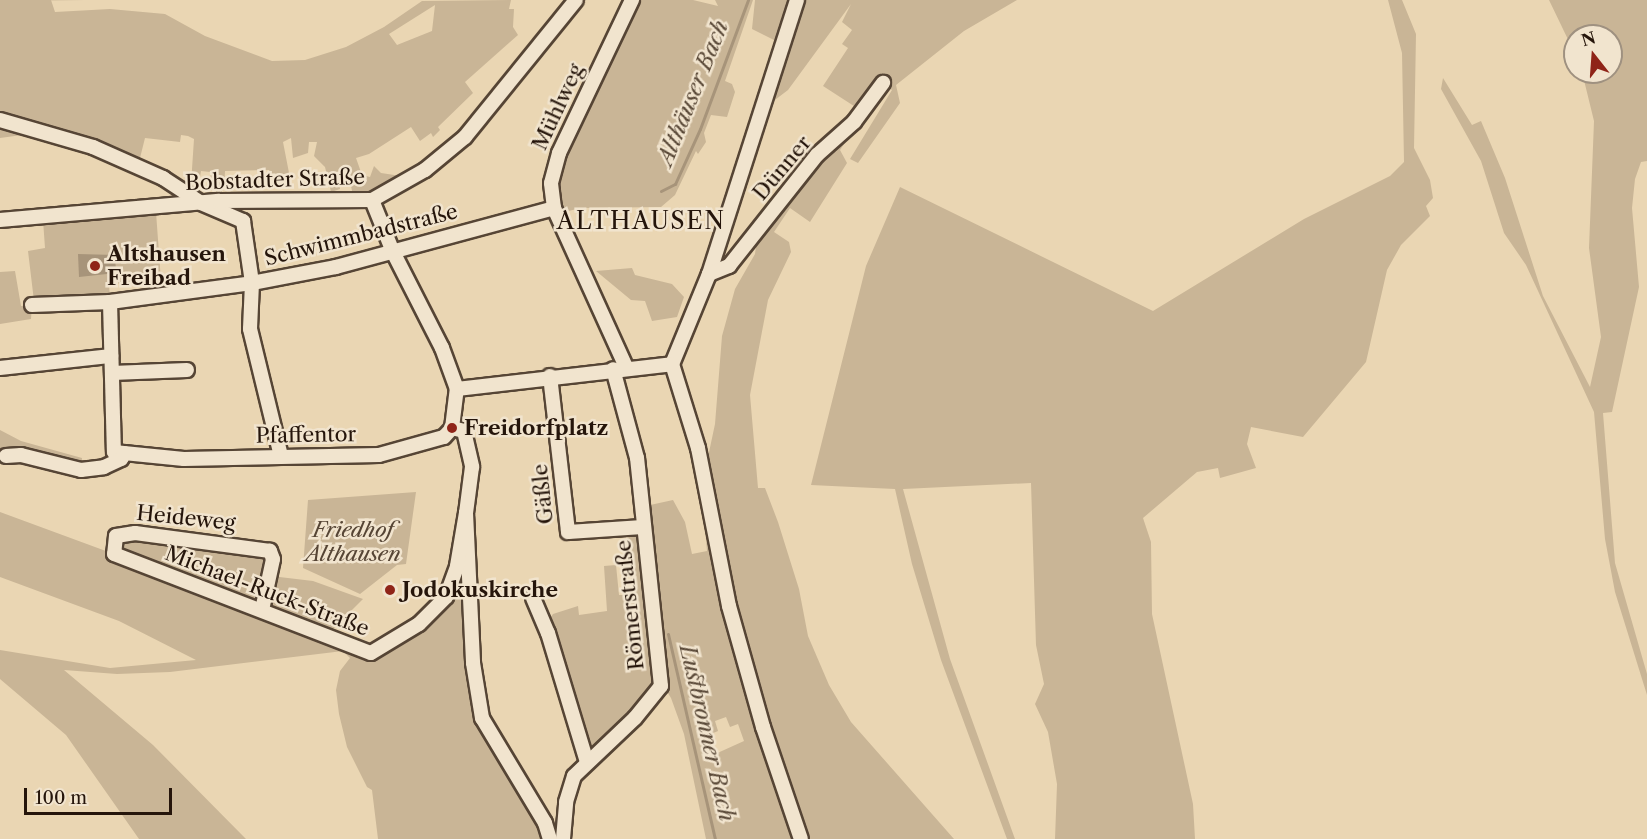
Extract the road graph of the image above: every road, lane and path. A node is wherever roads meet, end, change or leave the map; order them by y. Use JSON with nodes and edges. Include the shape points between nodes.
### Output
{"nodes":[{"id":1,"x":576,"y":0,"type":"edge"},
{"id":2,"x":632,"y":0,"type":"edge"},
{"id":3,"x":797,"y":0,"type":"edge"},
{"id":4,"x":884,"y":83,"type":"dead end"},
{"id":5,"x":5,"y":121,"type":"edge"},
{"id":6,"x":372,"y":200,"type":"junction"},
{"id":7,"x":201,"y":203,"type":"junction"},
{"id":8,"x":554,"y":207,"type":"junction"},
{"id":9,"x":0,"y":220,"type":"edge"},
{"id":10,"x":393,"y":252,"type":"junction"},
{"id":11,"x":709,"y":274,"type":"junction"},
{"id":12,"x":252,"y":283,"type":"junction"},
{"id":13,"x":110,"y":302,"type":"junction"},
{"id":14,"x":32,"y":305,"type":"dead end"},
{"id":15,"x":111,"y":356,"type":"junction"},
{"id":16,"x":672,"y":364,"type":"junction"},
{"id":17,"x":0,"y":368,"type":"edge"},
{"id":18,"x":619,"y":368,"type":"junction"},
{"id":19,"x":188,"y":370,"type":"dead end"},
{"id":20,"x":112,"y":373,"type":"junction"},
{"id":21,"x":550,"y":376,"type":"junction"},
{"id":22,"x":457,"y":389,"type":"junction"},
{"id":23,"x":452,"y":428,"type":"junction"},
{"id":24,"x":119,"y":452,"type":"junction"},
{"id":25,"x":6,"y":456,"type":"dead end"},
{"id":26,"x":281,"y":456,"type":"junction"},
{"id":27,"x":466,"y":513,"type":"junction"},
{"id":28,"x":643,"y":527,"type":"junction"},
{"id":29,"x":114,"y":554,"type":"joint"},
{"id":30,"x":533,"y":598,"type":"dead end"},
{"id":31,"x":262,"y":610,"type":"junction"},
{"id":32,"x":587,"y":762,"type":"junction"},
{"id":33,"x":550,"y":839,"type":"edge"},
{"id":34,"x":563,"y":839,"type":"edge"},
{"id":35,"x":801,"y":839,"type":"edge"}],
"edges":[{"from":1,"to":6,"type":"street","name":"Bobstadter Straße","via":[[465,137],[425,170]]},
{"from":2,"to":8,"type":"street","name":"Mühlweg","via":[[555,162],[551,183]]},
{"from":3,"to":11,"type":"street"},
{"from":4,"to":11,"type":"street","name":"Dünner","via":[[854,122],[818,155],[729,266]]},
{"from":5,"to":7,"type":"street","via":[[93,147],[163,178]]},
{"from":6,"to":7,"type":"street","name":"Bobstadter Straße"},
{"from":6,"to":10,"type":"street"},
{"from":7,"to":9,"type":"street","name":"Bobstadter Straße"},
{"from":7,"to":12,"type":"street","via":[[243,221]]},
{"from":8,"to":10,"type":"street","name":"Schwimmbadstraße"},
{"from":8,"to":18,"type":"street","name":"Mühlweg"},
{"from":10,"to":12,"type":"street","name":"Schwimmbadstraße"},
{"from":10,"to":22,"type":"street","via":[[442,348]]},
{"from":11,"to":16,"type":"street"},
{"from":12,"to":13,"type":"street","name":"Schwimmbadstraße"},
{"from":12,"to":26,"type":"street","via":[[250,329]]},
{"from":13,"to":14,"type":"street","name":"Schwimmbadstraße"},
{"from":13,"to":15,"type":"street"},
{"from":15,"to":17,"type":"street"},
{"from":15,"to":20,"type":"street"},
{"from":16,"to":18,"type":"street"},
{"from":16,"to":35,"type":"street","via":[[698,448],[729,606],[763,727]]},
{"from":18,"to":21,"type":"street"},
{"from":18,"to":28,"type":"street","name":"Römerstraße","via":[[637,458]]},
{"from":19,"to":20,"type":"street"},
{"from":20,"to":24,"type":"street"},
{"from":21,"to":22,"type":"street"},
{"from":21,"to":28,"type":"street","name":"Gäßle","via":[[568,532]]},
{"from":22,"to":23,"type":"street"},
{"from":23,"to":26,"type":"street","name":"Pfaffentor","via":[[444,438],[379,455]]},
{"from":23,"to":27,"type":"street","name":"Michael-Ruck-Straße","via":[[464,431],[472,467]]},
{"from":24,"to":25,"type":"street","via":[[121,459],[104,467],[81,470],[21,454]]},
{"from":24,"to":26,"type":"street","name":"Pfaffentor","via":[[184,459]]},
{"from":27,"to":31,"type":"street","name":"Michael-Ruck-Straße","via":[[457,566],[446,597],[419,624],[371,653]]},
{"from":27,"to":33,"type":"street","name":"Michael-Ruck-Straße","via":[[473,663],[482,718],[545,823]]},
{"from":28,"to":32,"type":"street","name":"Römerstraße","via":[[660,686],[635,718]]},
{"from":29,"to":31,"type":"street","name":"Michael-Ruck-Straße"},
{"from":29,"to":31,"type":"street","name":"Heideweg","via":[[116,536],[122,532],[258,546],[270,551],[273,559]]},
{"from":30,"to":32,"type":"street","via":[[549,633]]},
{"from":32,"to":34,"type":"street","name":"Römerstraße","via":[[574,776],[566,802]]}]}
